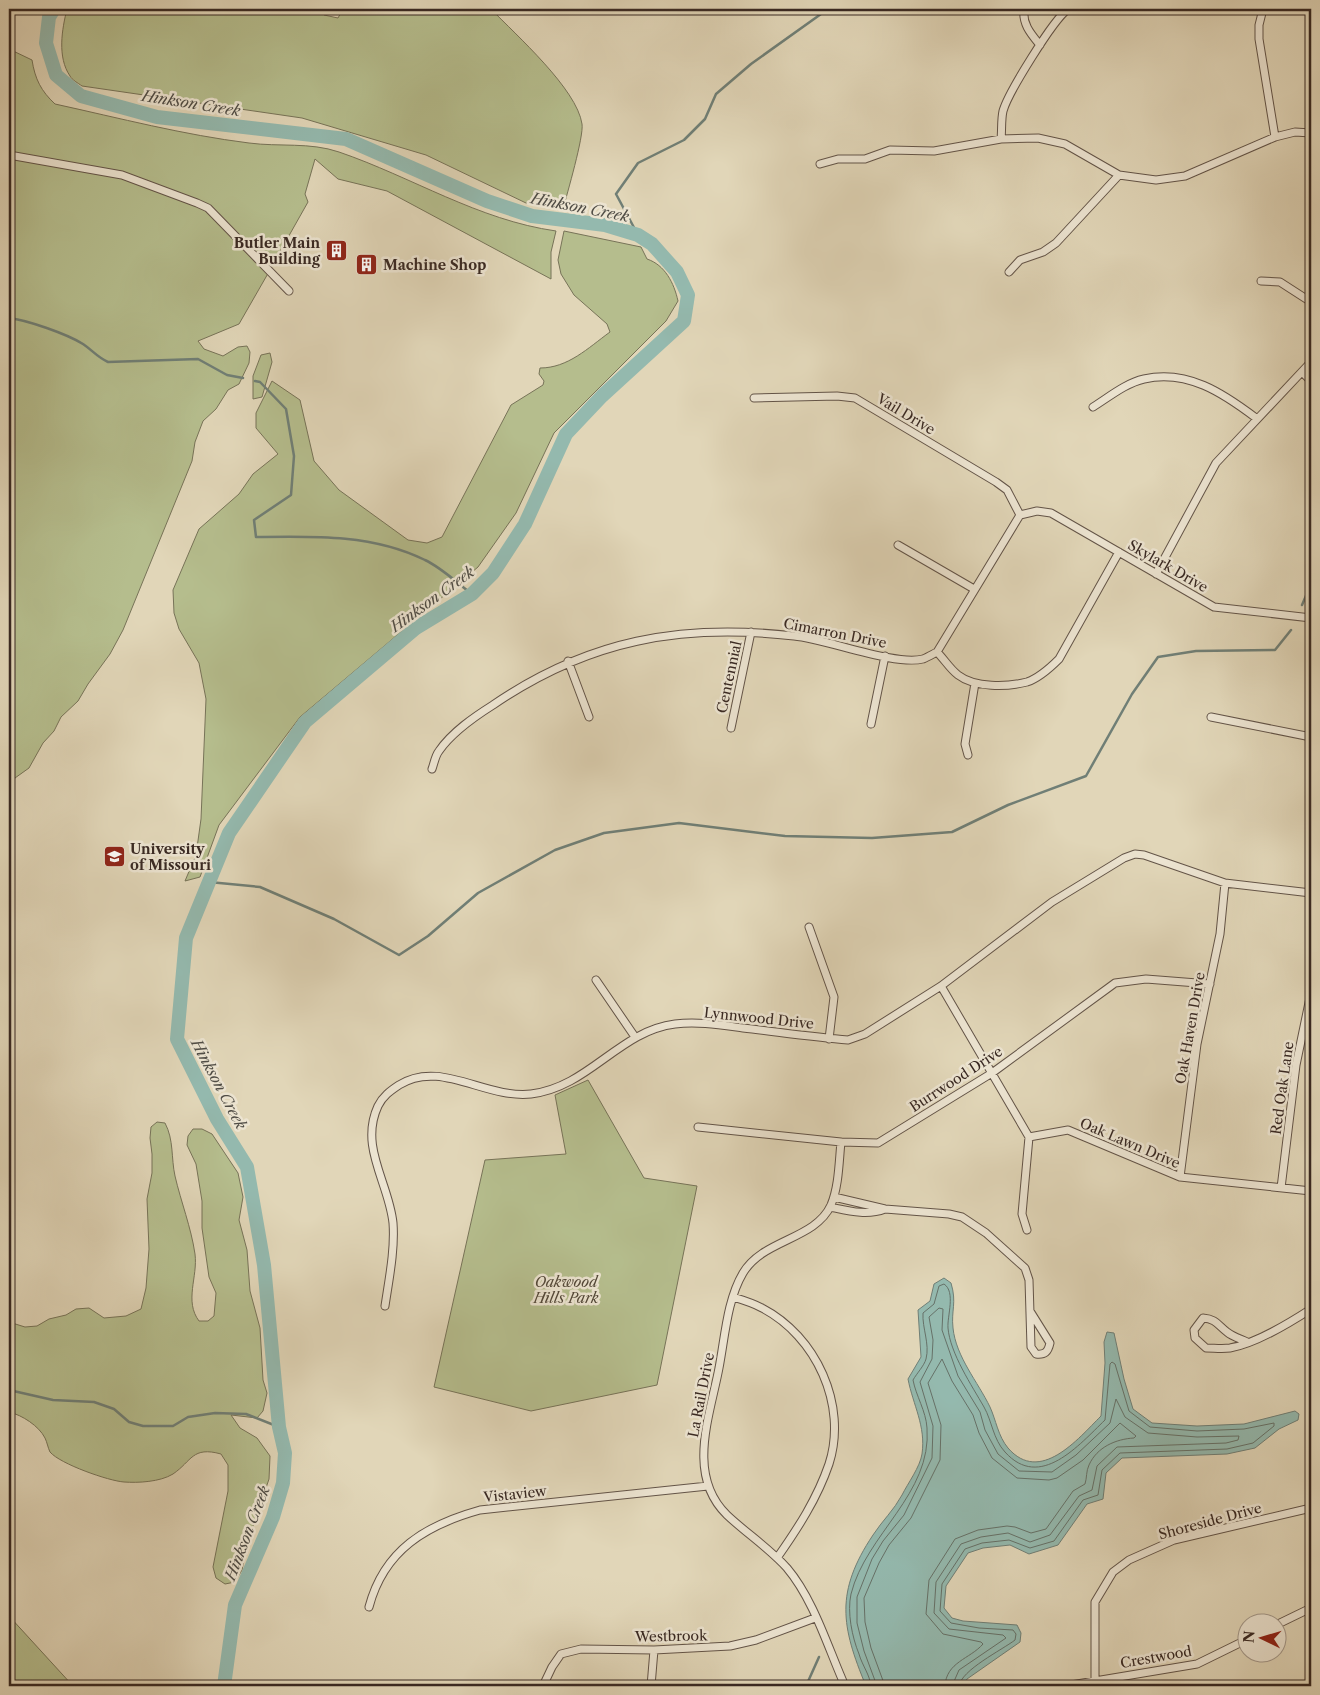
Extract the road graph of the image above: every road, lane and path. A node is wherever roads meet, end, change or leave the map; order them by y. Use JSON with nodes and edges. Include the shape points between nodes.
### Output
{"nodes":[{"id":1,"x":1024,"y":9,"type":"edge"},
{"id":2,"x":1068,"y":9,"type":"edge"},
{"id":3,"x":1263,"y":9,"type":"edge"},
{"id":4,"x":1040,"y":46,"type":"junction"},
{"id":5,"x":1311,"y":133,"type":"edge"},
{"id":6,"x":1275,"y":137,"type":"junction"},
{"id":7,"x":1001,"y":139,"type":"junction"},
{"id":8,"x":9,"y":155,"type":"edge"},
{"id":9,"x":820,"y":164,"type":"dead end"},
{"id":10,"x":1120,"y":175,"type":"junction"},
{"id":11,"x":1009,"y":272,"type":"dead end"},
{"id":12,"x":1261,"y":281,"type":"dead end"},
{"id":13,"x":289,"y":291,"type":"dead end"},
{"id":14,"x":1311,"y":302,"type":"edge"},
{"id":15,"x":1311,"y":362,"type":"edge"},
{"id":16,"x":1302,"y":372,"type":"junction"},
{"id":17,"x":1311,"y":381,"type":"edge"},
{"id":18,"x":754,"y":398,"type":"dead end"},
{"id":19,"x":1093,"y":407,"type":"dead end"},
{"id":20,"x":1256,"y":418,"type":"junction"},
{"id":21,"x":1020,"y":515,"type":"junction"},
{"id":22,"x":898,"y":545,"type":"dead end"},
{"id":23,"x":1119,"y":552,"type":"junction"},
{"id":24,"x":1156,"y":574,"type":"junction"},
{"id":25,"x":974,"y":588,"type":"junction"},
{"id":26,"x":1311,"y":618,"type":"edge"},
{"id":27,"x":751,"y":632,"type":"junction"},
{"id":28,"x":937,"y":652,"type":"junction"},
{"id":29,"x":885,"y":656,"type":"junction"},
{"id":30,"x":568,"y":661,"type":"junction"},
{"id":31,"x":976,"y":683,"type":"junction"},
{"id":32,"x":589,"y":717,"type":"dead end"},
{"id":33,"x":1211,"y":717,"type":"dead end"},
{"id":34,"x":871,"y":724,"type":"dead end"},
{"id":35,"x":732,"y":728,"type":"dead end"},
{"id":36,"x":1311,"y":737,"type":"edge"},
{"id":37,"x":968,"y":755,"type":"dead end"},
{"id":38,"x":432,"y":769,"type":"dead end"},
{"id":39,"x":1225,"y":883,"type":"junction"},
{"id":40,"x":1311,"y":894,"type":"edge"},
{"id":41,"x":809,"y":927,"type":"dead end"},
{"id":42,"x":596,"y":980,"type":"dead end"},
{"id":43,"x":1210,"y":984,"type":"junction"},
{"id":44,"x":940,"y":986,"type":"junction"},
{"id":45,"x":1311,"y":993,"type":"edge"},
{"id":46,"x":634,"y":1037,"type":"junction"},
{"id":47,"x":828,"y":1038,"type":"junction"},
{"id":48,"x":992,"y":1073,"type":"junction"},
{"id":49,"x":698,"y":1126,"type":"dead end"},
{"id":50,"x":1029,"y":1137,"type":"junction"},
{"id":51,"x":841,"y":1142,"type":"junction"},
{"id":52,"x":1180,"y":1177,"type":"junction"},
{"id":53,"x":1281,"y":1188,"type":"junction"},
{"id":54,"x":1311,"y":1191,"type":"edge"},
{"id":55,"x":834,"y":1197,"type":"junction"},
{"id":56,"x":830,"y":1207,"type":"junction"},
{"id":57,"x":886,"y":1209,"type":"junction"},
{"id":58,"x":1026,"y":1230,"type":"dead end"},
{"id":59,"x":733,"y":1297,"type":"junction"},
{"id":60,"x":385,"y":1306,"type":"dead end"},
{"id":61,"x":1311,"y":1309,"type":"edge"},
{"id":62,"x":1030,"y":1311,"type":"junction"},
{"id":63,"x":1247,"y":1342,"type":"junction"},
{"id":64,"x":708,"y":1486,"type":"junction"},
{"id":65,"x":1311,"y":1508,"type":"edge"},
{"id":66,"x":777,"y":1558,"type":"junction"},
{"id":67,"x":369,"y":1607,"type":"dead end"},
{"id":68,"x":1311,"y":1608,"type":"edge"},
{"id":69,"x":815,"y":1618,"type":"junction"},
{"id":70,"x":1288,"y":1619,"type":"edge"},
{"id":71,"x":1238,"y":1644,"type":"edge"},
{"id":72,"x":654,"y":1650,"type":"junction"},
{"id":73,"x":1095,"y":1680,"type":"junction"},
{"id":74,"x":543,"y":1686,"type":"edge"},
{"id":75,"x":651,"y":1686,"type":"edge"},
{"id":76,"x":844,"y":1686,"type":"edge"},
{"id":77,"x":1065,"y":1686,"type":"edge"}],
"edges":[{"from":1,"to":4,"type":"street","via":[[1027,29]]},
{"from":2,"to":4,"type":"street"},
{"from":3,"to":6,"type":"street","via":[[1259,39]]},
{"from":4,"to":7,"type":"street","via":[[1009,95],[1003,113]]},
{"from":5,"to":6,"type":"street","via":[[1295,132]]},
{"from":6,"to":10,"type":"street","via":[[1185,176],[1156,180]]},
{"from":7,"to":9,"type":"street","via":[[934,151],[890,150],[865,159],[838,159]]},
{"from":7,"to":10,"type":"street","via":[[1038,138],[1065,144]]},
{"from":8,"to":13,"type":"street","via":[[122,175],[208,208]]},
{"from":10,"to":11,"type":"street","via":[[1056,244],[1020,260]]},
{"from":12,"to":14,"type":"street","via":[[1280,282]]},
{"from":15,"to":16,"type":"street"},
{"from":16,"to":17,"type":"street"},
{"from":16,"to":20,"type":"street"},
{"from":18,"to":21,"type":"street","name":"Vail Drive","via":[[855,398],[996,482],[1010,495]]},
{"from":19,"to":20,"type":"street","via":[[1143,379],[1169,376],[1212,388]]},
{"from":20,"to":24,"type":"street","via":[[1216,463]]},
{"from":21,"to":23,"type":"street","name":"Skylark Drive","via":[[1037,511],[1051,513]]},
{"from":21,"to":25,"type":"street"},
{"from":22,"to":25,"type":"street"},
{"from":23,"to":24,"type":"street","name":"Skylark Drive"},
{"from":23,"to":31,"type":"street","via":[[1052,666],[1028,682],[1004,685]]},
{"from":24,"to":26,"type":"street","name":"Skylark Drive","via":[[1214,607]]},
{"from":25,"to":28,"type":"street"},
{"from":27,"to":29,"type":"street","name":"Cimarron Drive","via":[[796,636]]},
{"from":27,"to":30,"type":"street","name":"Cimarron Drive","via":[[700,631],[650,638]]},
{"from":27,"to":35,"type":"street","name":"Centennial"},
{"from":28,"to":29,"type":"street","name":"Cimarron Drive","via":[[924,659],[904,660]]},
{"from":28,"to":31,"type":"street","via":[[959,675]]},
{"from":29,"to":34,"type":"street"},
{"from":30,"to":32,"type":"street"},
{"from":30,"to":38,"type":"street","name":"Cimarron Drive","via":[[520,686],[470,720],[438,752]]},
{"from":31,"to":37,"type":"street","via":[[965,744]]},
{"from":33,"to":36,"type":"street"},
{"from":39,"to":40,"type":"street","name":"Lynnwood Drive"},
{"from":39,"to":43,"type":"street","name":"Oak Haven Drive","via":[[1220,934]]},
{"from":39,"to":44,"type":"street","name":"Lynnwood Drive","via":[[1135,854],[1052,902]]},
{"from":41,"to":47,"type":"street","via":[[834,997]]},
{"from":42,"to":46,"type":"street"},
{"from":43,"to":48,"type":"street","name":"Burrwood Drive","via":[[1146,979],[1115,983]]},
{"from":43,"to":52,"type":"street","name":"Oak Haven Drive","via":[[1197,1044]]},
{"from":44,"to":47,"type":"street","name":"Lynnwood Drive","via":[[865,1034],[848,1040]]},
{"from":44,"to":48,"type":"street"},
{"from":45,"to":53,"type":"street","name":"Red Oak Lane","via":[[1296,1065]]},
{"from":46,"to":47,"type":"street","name":"Lynnwood Drive","via":[[675,1024],[698,1024]]},
{"from":46,"to":60,"type":"street","name":"Lynnwood Drive","via":[[572,1082],[532,1094],[498,1092],[435,1076],[418,1076],[387,1093],[378,1105],[371,1138],[372,1152],[393,1222],[392,1261]]},
{"from":48,"to":50,"type":"street"},
{"from":48,"to":51,"type":"street","name":"Burrwood Drive","via":[[878,1143]]},
{"from":49,"to":51,"type":"street","name":"Burrwood Drive"},
{"from":50,"to":52,"type":"street","name":"Oak Lawn Drive","via":[[1068,1130]]},
{"from":50,"to":58,"type":"street","via":[[1022,1214]]},
{"from":51,"to":55,"type":"street","name":"La Rail Drive"},
{"from":52,"to":53,"type":"street","name":"Oak Lawn Drive"},
{"from":53,"to":54,"type":"street","name":"Oak Lawn Drive"},
{"from":55,"to":56,"type":"street","name":"La Rail Drive"},
{"from":55,"to":57,"type":"street"},
{"from":56,"to":57,"type":"street","via":[[861,1213]]},
{"from":56,"to":59,"type":"street","name":"La Rail Drive","via":[[813,1226],[756,1257],[743,1273]]},
{"from":57,"to":62,"type":"street","via":[[949,1214],[962,1217],[986,1232],[1025,1268],[1029,1280]]},
{"from":59,"to":64,"type":"street","name":"La Rail Drive","via":[[706,1429],[704,1465]]},
{"from":59,"to":66,"type":"street","via":[[762,1307],[799,1336],[822,1370],[832,1404],[833,1444],[829,1464],[802,1523]]},
{"from":61,"to":63,"type":"street","via":[[1272,1332]]},
{"from":62,"to":62,"type":"street","via":[[1050,1343],[1044,1354],[1036,1354],[1031,1347]]},
{"from":63,"to":63,"type":"street","via":[[1231,1348],[1206,1348],[1196,1338],[1194,1330],[1203,1318],[1210,1318],[1228,1334]]},
{"from":64,"to":66,"type":"street","name":"La Rail Drive","via":[[726,1514]]},
{"from":64,"to":67,"type":"street","name":"Vistaview","via":[[480,1510],[453,1517],[407,1544],[391,1561],[374,1586]]},
{"from":65,"to":73,"type":"street","name":"Shoreside Drive","via":[[1174,1540],[1129,1560],[1113,1572],[1095,1602]]},
{"from":66,"to":69,"type":"street","name":"La Rail Drive","via":[[801,1589]]},
{"from":68,"to":70,"type":"street"},
{"from":69,"to":72,"type":"street","name":"Westbrook","via":[[730,1646]]},
{"from":69,"to":76,"type":"street","name":"La Rail Drive"},
{"from":71,"to":73,"type":"street","name":"Crestwood","via":[[1197,1664]]},
{"from":72,"to":74,"type":"street","name":"Westbrook","via":[[581,1648],[561,1654]]},
{"from":72,"to":75,"type":"street"},
{"from":73,"to":77,"type":"street","name":"Crestwood"}]}
